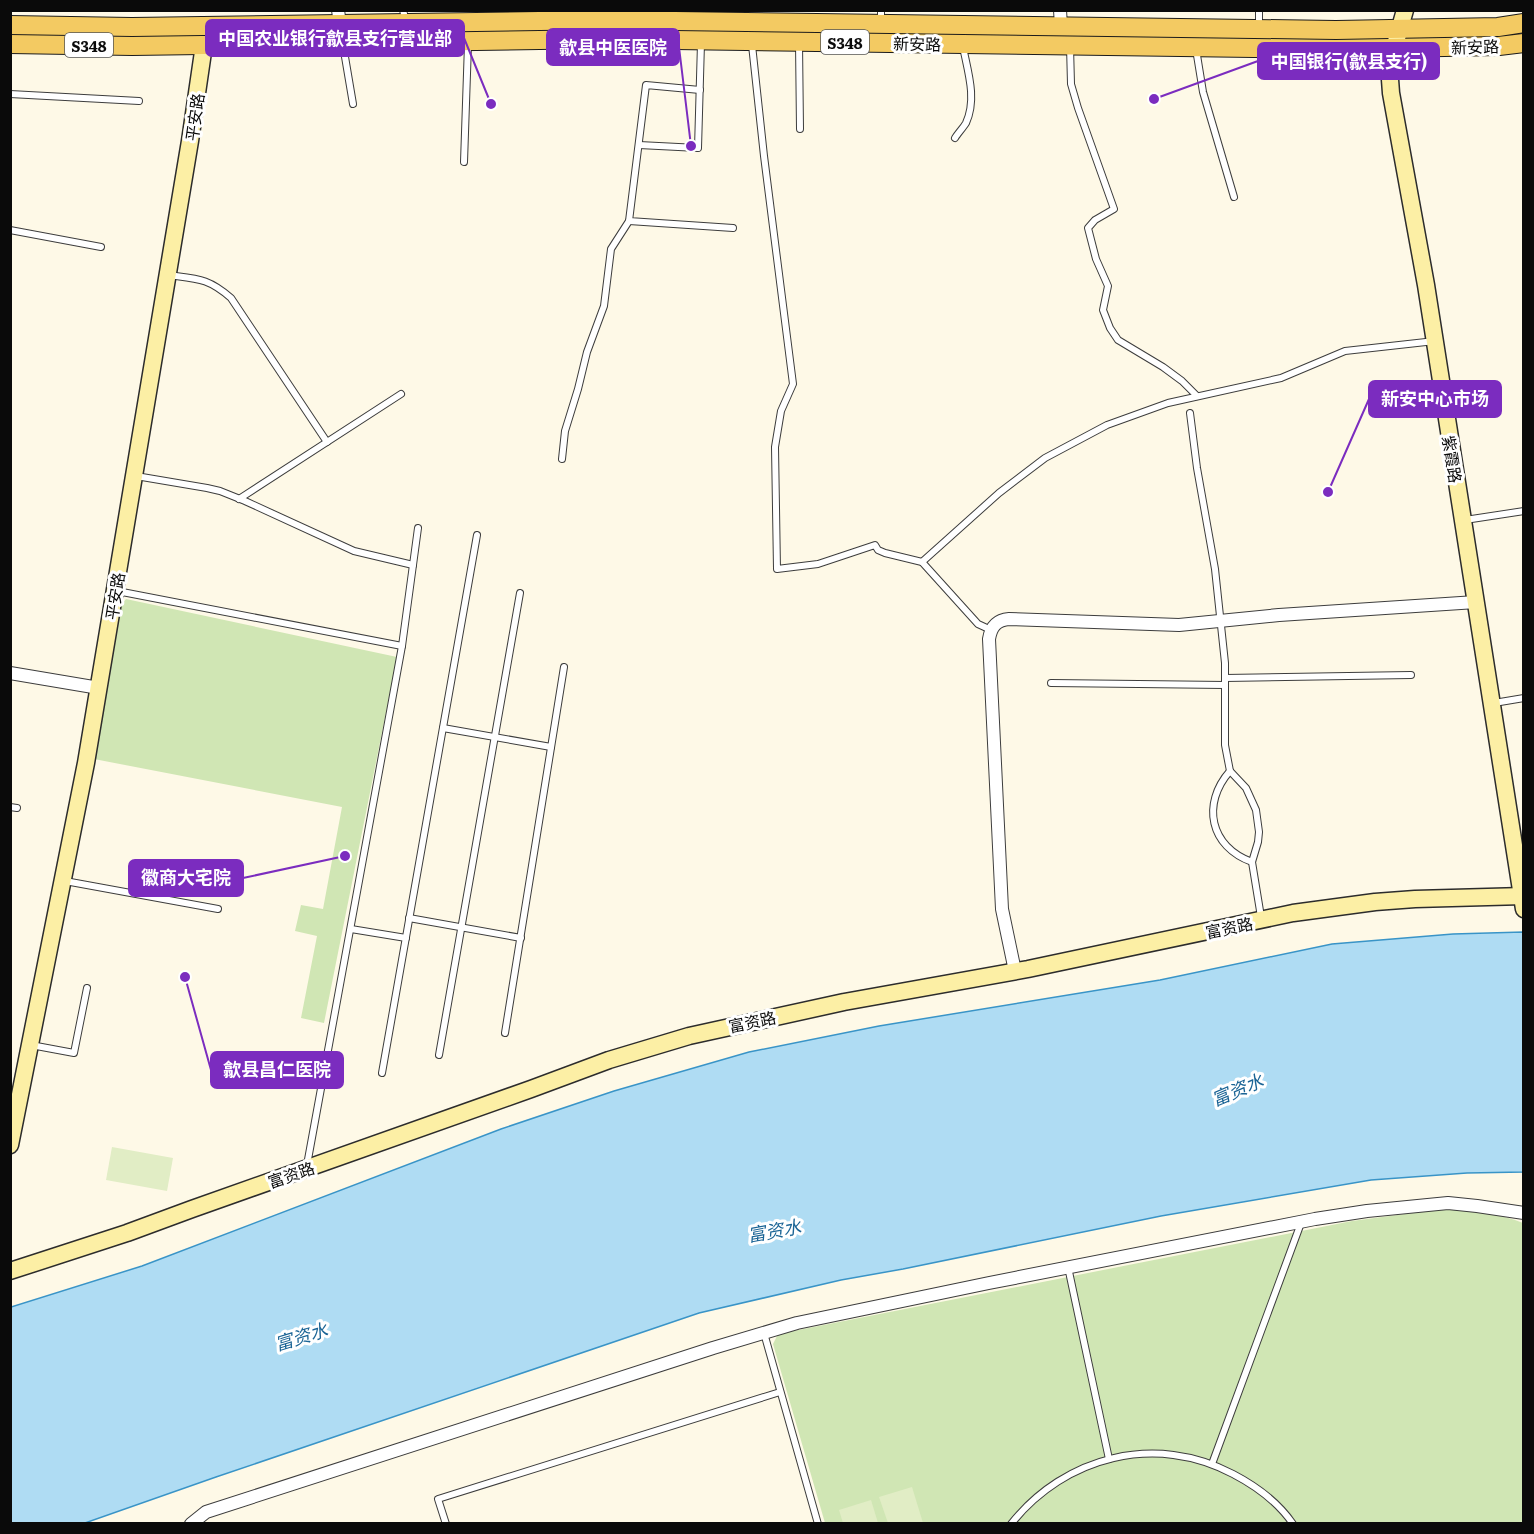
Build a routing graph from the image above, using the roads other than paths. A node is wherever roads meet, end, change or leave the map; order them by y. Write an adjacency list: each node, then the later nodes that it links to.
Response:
1 (1259, 10): 10 (lane)
2 (1405, 10): 11 (street, 紫霞路)
3 (451, 16): 5 (main road, 新安路 / S348); 6 (main road, 新安路 / S348)
4 (339, 17): 5 (main road, 新安路 / S348); 9 (main road, 新安路 / S348)
5 (404, 17)
6 (881, 17): 7 (main road, 新安路 / S348)
7 (1060, 18): 10 (main road, 新安路 / S348)
8 (1524, 23): 11 (main road, 新安路 / S348)
9 (10, 25)
10 (1259, 29): 11 (main road, 新安路 / S348)
11 (1400, 29): 23 (street, 紫霞路)
12 (701, 40): 13 (main road, 新安路 / S348); 14 (main road, 新安路 / S348); 24 (lane)
13 (468, 41): 16 (main road, 新安路 / S348); 31 (lane)
14 (752, 41): 15 (main road, 新安路 / S348); 50 (lane)
15 (799, 42): 19 (main road, 新安路 / S348); 28 (lane)
16 (343, 43): 20 (main road, 新安路 / S348); 27 (lane)
17 (1524, 43): 23 (main road, 新安路 / S348)
18 (10, 44): 20 (main road, 新安路 / S348)
19 (962, 44): 21 (main road, 新安路 / S348); 29 (lane)
20 (204, 45): 37 (street, 平安路)
21 (1070, 46): 22 (main road, 新安路 / S348); 40 (lane)
22 (1196, 47): 23 (main road, 新安路 / S348); 32 (lane)
23 (1394, 48): 38 (street, 紫霞路)
24 (700, 90): 30 (lane); 30 (lane)
25 (10, 94): 26 (lane)
26 (139, 101)
27 (353, 104)
28 (800, 129)
29 (955, 138)
30 (639, 145): 33 (lane)
31 (465, 162)
32 (1234, 196)
33 (629, 221): 34 (lane); 43 (lane)
34 (733, 228)
35 (10, 230): 36 (lane)
36 (100, 247)
37 (168, 275): 42 (lane); 44 (street, 平安路)
38 (1435, 341): 40 (lane); 47 (street, 紫霞路)
39 (401, 394): 42 (lane)
40 (1197, 396): 50 (lane)
41 (1190, 413): 55 (lane)
42 (327, 442): 45 (lane)
43 (562, 459)
44 (135, 476): 45 (lane); 52 (street, 平安路)
45 (239, 499): 51 (lane)
46 (1524, 511): 47 (lane)
47 (1463, 521): 54 (street, 紫霞路)
48 (418, 528): 51 (lane)
49 (477, 535): 66 (lane)
50 (922, 562): 56 (lane)
51 (413, 565): 57 (lane)
52 (115, 590): 57 (lane); 63 (street, 平安路)
53 (520, 593): 67 (lane)
54 (1476, 602): 55 (street); 65 (street, 紫霞路)
55 (1221, 621): 56 (street); 61 (lane)
56 (991, 630): 80 (street)
57 (402, 646): 77 (lane)
58 (564, 667): 68 (lane)
59 (10, 673): 63 (street)
60 (1411, 675): 61 (lane)
61 (1225, 682): 62 (lane); 69 (lane)
62 (1051, 683)
63 (99, 688): 71 (street, 平安路)
64 (1524, 698): 65 (lane)
65 (1492, 703): 72 (street, 紫霞路)
66 (443, 728): 67 (lane); 74 (lane)
67 (494, 737): 68 (lane); 76 (lane)
68 (551, 747): 79 (lane)
69 (1230, 771): 70 (lane); 70 (lane)
70 (1251, 862): 75 (lane)
71 (63, 881): 73 (lane); 83 (street, 平安路)
72 (1523, 901): 75 (street, 富资路)
73 (218, 909)
74 (410, 918): 76 (lane); 78 (lane)
75 (1261, 920): 80 (street, 富资路)
76 (461, 928): 79 (lane); 84 (lane)
77 (351, 929): 78 (lane); 87 (lane)
78 (406, 938): 85 (lane)
79 (521, 938): 82 (lane)
80 (1015, 971): 87 (street, 富资路)
81 (87, 988): 83 (lane)
82 (506, 1033)
83 (30, 1045): 86 (street, 平安路)
84 (439, 1055)
85 (382, 1073)
86 (10, 1145)
87 (306, 1168): 91 (street, 富资路)
88 (1524, 1213): 89 (street)
89 (1302, 1222): 90 (street); 95 (lane)
90 (1068, 1267): 92 (street); 94 (lane)
91 (10, 1271)
92 (764, 1333): 93 (lane); 96 (street)
93 (780, 1392): 97 (lane); 98 (lane)
94 (1109, 1459): 95 (lane); 99 (lane)
95 (1212, 1464): 100 (lane)
96 (191, 1524)
97 (446, 1524)
98 (818, 1524)
99 (1011, 1524)
100 (1293, 1524)

